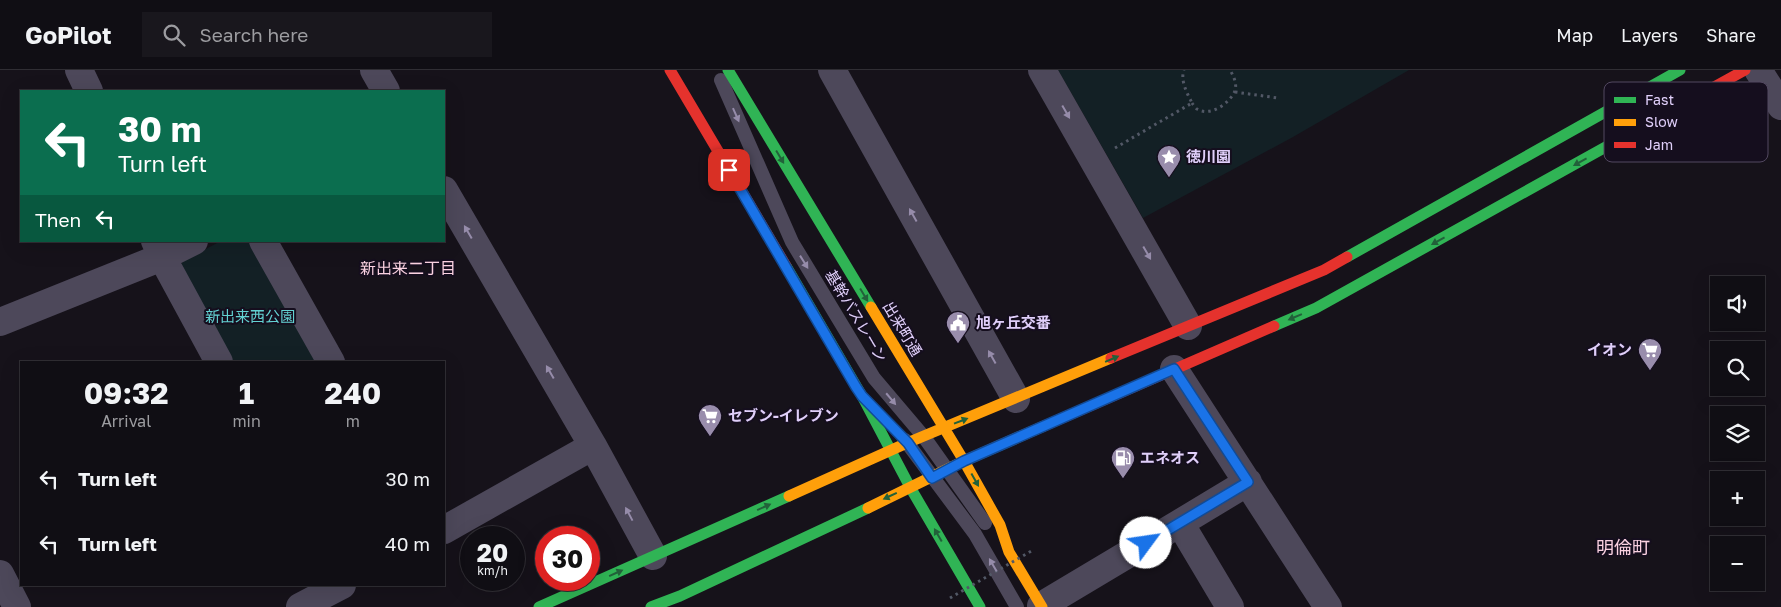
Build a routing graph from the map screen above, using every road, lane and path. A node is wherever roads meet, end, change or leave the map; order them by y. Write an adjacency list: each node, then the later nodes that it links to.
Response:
1 (79, 70): 17 (street)
2 (374, 70): 18 (street)
3 (670, 70): 35 (street)
4 (716, 70): 38 (lane, 基幹バスレーン, one-way to 38)
5 (728, 70): 37 (street, 出来町通, one-way to 37)
6 (832, 70): 36 (street, one-way to 6)
7 (1042, 70): 25 (street, one-way to 25)
8 (1184, 70): 21 (path)
9 (1230, 70): 19 (path)
10 (1680, 70): 13 (street)
11 (1745, 70): 14 (street, one-way to 14)
12 (1758, 70): 15 (street)
13 (1659, 82)
14 (1723, 82)
15 (1766, 82)
16 (1768, 86): 22 (street)
17 (89, 90)
18 (385, 90)
19 (1235, 92): 20 (path); 21 (path)
20 (1278, 98)
21 (1192, 103): 25 (path)
22 (1781, 106)
23 (1604, 113): 31 (street)
24 (1604, 148): 34 (street, one-way to 34)
25 (1091, 156): 31 (street, one-way to 31)
26 (445, 192): 40 (street, one-way to 26)
27 (190, 242): 29 (street)
28 (264, 242): 33 (street)
29 (158, 249): 30 (street); 32 (street)
30 (0, 322)
31 (1188, 326): 36 (street, one-way to 31)
32 (218, 361)
33 (330, 361)
34 (1174, 369): 42 (street); 45 (street)
35 (862, 396): 39 (lane); 41 (street)
36 (1016, 399): 37 (street, one-way to 36)
37 (944, 427): 38 (street); 42 (street, 出来町通)
38 (924, 437): 39 (street); 43 (lane, 基幹バスレーン)
39 (908, 443): 41 (street); 44 (lane)
40 (593, 446): 48 (street); 51 (street, one-way to 40)
41 (891, 450): 46 (street); 51 (street, one-way to 41)
42 (964, 461): 43 (street); 50 (street, 出来町通, one-way to 50)
43 (947, 470): 44 (street); 50 (lane, 基幹バスレーン)
44 (932, 478): 46 (street); 61 (lane, one-way to 44)
45 (1248, 482): 47 (street); 63 (street)
46 (910, 487): 55 (street, one-way to 55); 60 (street, one-way to 46)
47 (1180, 523): 61 (street); 62 (street)
48 (445, 529)
49 (1033, 550): 54 (path, bridge)
50 (1009, 552): 61 (street, 出来町通)
51 (653, 556): 58 (street, one-way to 51)
52 (0, 574): 57 (street)
53 (339, 586): 56 (street)
54 (950, 598)
55 (683, 601): 59 (street)
56 (308, 605)
57 (17, 607)
58 (539, 607)
59 (651, 607)
60 (980, 607)
61 (1034, 607)
62 (1230, 607)
63 (1328, 607)

